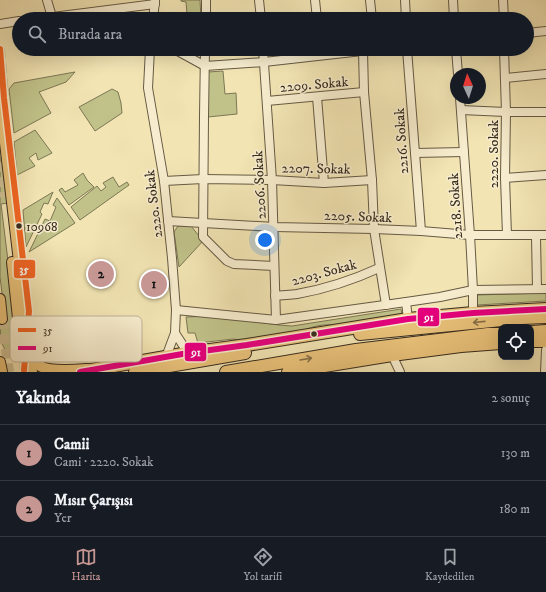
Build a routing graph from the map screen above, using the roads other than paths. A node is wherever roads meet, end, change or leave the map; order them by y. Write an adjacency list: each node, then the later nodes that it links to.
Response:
1 (47, 0): 10 (street)
2 (206, 0): 13 (street)
3 (259, 0): 14 (street)
4 (315, 0): 15 (street)
5 (370, 0): 16 (street)
6 (405, 0): 17 (street)
7 (453, 0): 18 (street)
8 (503, 0): 19 (street)
9 (155, 2): 11 (street); 12 (street)
10 (51, 12)
11 (86, 12)
12 (154, 12)
13 (206, 12)
14 (260, 12)
15 (316, 12)
16 (371, 12)
17 (406, 12)
18 (454, 12)
19 (504, 12)
20 (12, 23): 21 (street)
21 (0, 24)
22 (546, 31): 23 (street)
23 (534, 32)
24 (150, 56): 53 (street, 2220. Sokak)
25 (187, 56): 34 (street)
26 (205, 56): 34 (street)
27 (264, 56): 33 (street, 2206. Sokak)
28 (298, 56): 33 (street)
29 (363, 56): 39 (street)
30 (408, 56): 46 (street, 2216. Sokak)
31 (457, 56): 35 (street)
32 (504, 56): 37 (street, 2220. Sokak)
33 (264, 62): 34 (street); 41 (street, 2206. Sokak)
34 (205, 66): 50 (street)
35 (458, 68)
36 (546, 74): 37 (street)
37 (505, 78): 44 (street, 2220. Sokak)
38 (0, 86): 78 (main road)
39 (364, 92): 40 (street, 2209. Sokak); 52 (street)
40 (317, 97): 41 (street, 2209. Sokak); 54 (street)
41 (267, 101): 51 (street, 2206. Sokak)
42 (460, 104): 43 (street, 2218. Sokak)
43 (461, 110): 44 (street); 47 (street, 2218. Sokak)
44 (506, 112): 45 (street); 49 (street, 2220. Sokak)
45 (546, 112)
46 (415, 152): 47 (street); 60 (street, 2216. Sokak)
47 (464, 152): 61 (street, 2218. Sokak)
48 (546, 175): 49 (street)
49 (505, 178): 62 (street, 2220. Sokak)
50 (203, 179): 51 (street, 2207. Sokak); 53 (street, 2207. Sokak); 57 (street)
51 (272, 180): 54 (street, 2207. Sokak); 58 (street, 2206. Sokak)
52 (372, 180): 54 (street, 2207. Sokak); 59 (street)
53 (164, 181): 56 (street, 2220. Sokak)
54 (324, 183)
55 (5, 197): 77 (main road)
56 (168, 222): 57 (street, 2205. Sokak); 75 (street, 2220. Sokak)
57 (203, 223): 58 (street, 2205. Sokak); 65 (street)
58 (274, 227): 59 (street, 2205. Sokak); 65 (street, 2206. Sokak)
59 (374, 229): 60 (street, 2205. Sokak); 66 (street)
60 (421, 231): 61 (street, 2205. Sokak)
61 (470, 235): 62 (street, 2205. Sokak); 69 (street, 2218. Sokak)
62 (507, 235): 63 (street, 2205. Sokak)
63 (536, 236): 64 (street, 2205. Sokak); 67 (street)
64 (546, 236)
65 (274, 266): 70 (street, 2206. Sokak)
66 (379, 268): 70 (street, 2203. Sokak); 73 (street)
67 (537, 289): 68 (street); 69 (street)
68 (546, 289)
69 (473, 290): 72 (street); 76 (street, 2218. Sokak)
70 (275, 296): 82 (street, 2206. Sokak)
71 (0, 299): 80 (main road)
72 (406, 302): 73 (street); 81 (street)
73 (386, 305): 82 (street)
74 (546, 309): 76 (highway)
75 (176, 310): 82 (street); 85 (street, 2220. Sokak)
76 (473, 312): 81 (highway)
77 (18, 316)
78 (26, 316)
79 (546, 317): 89 (highway, one-way to 89)
80 (2, 319)
81 (408, 319): 83 (highway)
82 (276, 320)
83 (350, 328): 88 (highway); 89 (highway)
84 (546, 331): 86 (highway)
85 (175, 332): 95 (street); 97 (street, 2220. Sokak)
86 (534, 332)
87 (498, 334): 93 (highway)
88 (297, 337): 89 (highway); 95 (highway)
89 (324, 340): 108 (highway)
90 (534, 341): 91 (highway)
91 (546, 341)
92 (498, 343): 96 (highway)
93 (356, 350): 96 (highway); 104 (highway); 109 (highway, one-way to 93)
94 (546, 350): 112 (street)
95 (188, 353): 97 (highway)
96 (392, 355): 104 (highway); 111 (street)
97 (166, 357): 98 (highway)
98 (142, 361)
99 (0, 362): 105 (main road)
100 (31, 362): 106 (main road)
101 (37, 362): 103 (main road)
102 (136, 362): 103 (highway)
103 (99, 368): 107 (highway)
104 (325, 369): 110 (highway)
105 (2, 372)
106 (32, 372)
107 (80, 372)
108 (135, 372)
109 (226, 372)
110 (288, 372)
111 (400, 372)
112 (545, 372)

